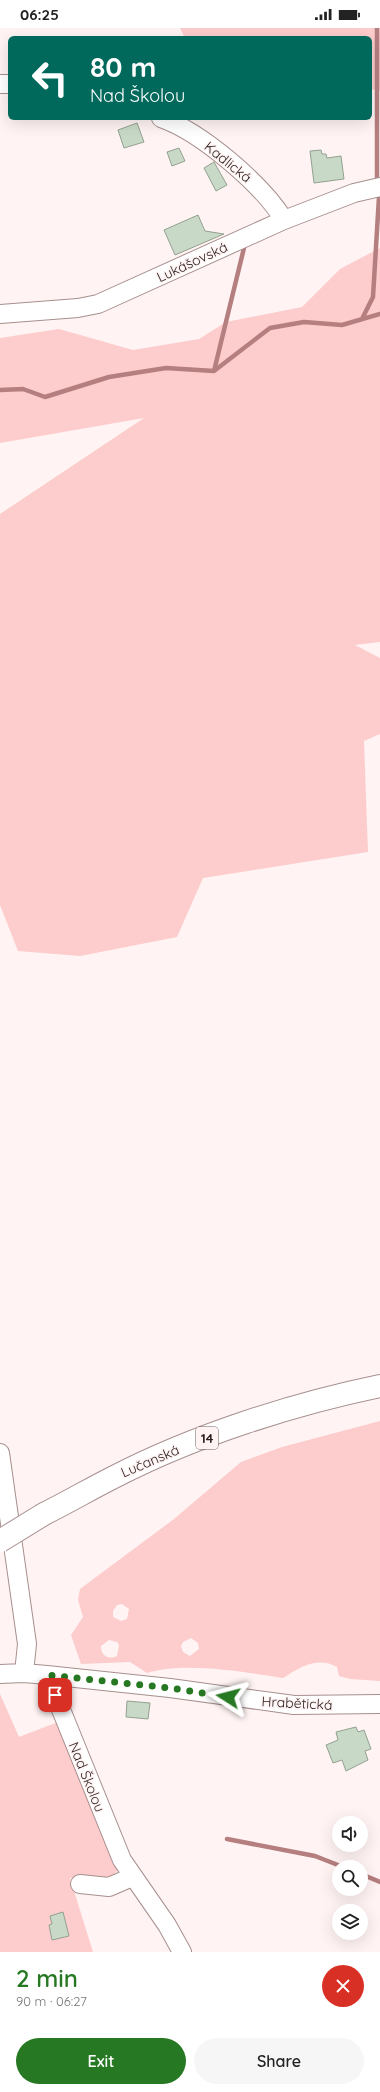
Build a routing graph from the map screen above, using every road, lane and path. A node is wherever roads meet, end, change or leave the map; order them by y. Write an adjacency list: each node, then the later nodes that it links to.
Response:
1 (165, 120): 3 (street, Kadlická)
2 (380, 187): 3 (street, Lukášovská)
3 (284, 220): 4 (street, Lukášovská)
4 (0, 314)
5 (380, 1386): 8 (main road, Lučanská / 14, bridge)
6 (0, 1453): 7 (street)
7 (1, 1475): 9 (street)
8 (0, 1541)
9 (24, 1673): 10 (street, Hrabětická); 11 (street, Hrabětická)
10 (0, 1674)
11 (48, 1675): 12 (street, Hrabětická); 13 (street, Nad Školou)
12 (380, 1704)
13 (132, 1877): 14 (street); 15 (street, Nad Školou)
14 (80, 1884)
15 (182, 1952)

